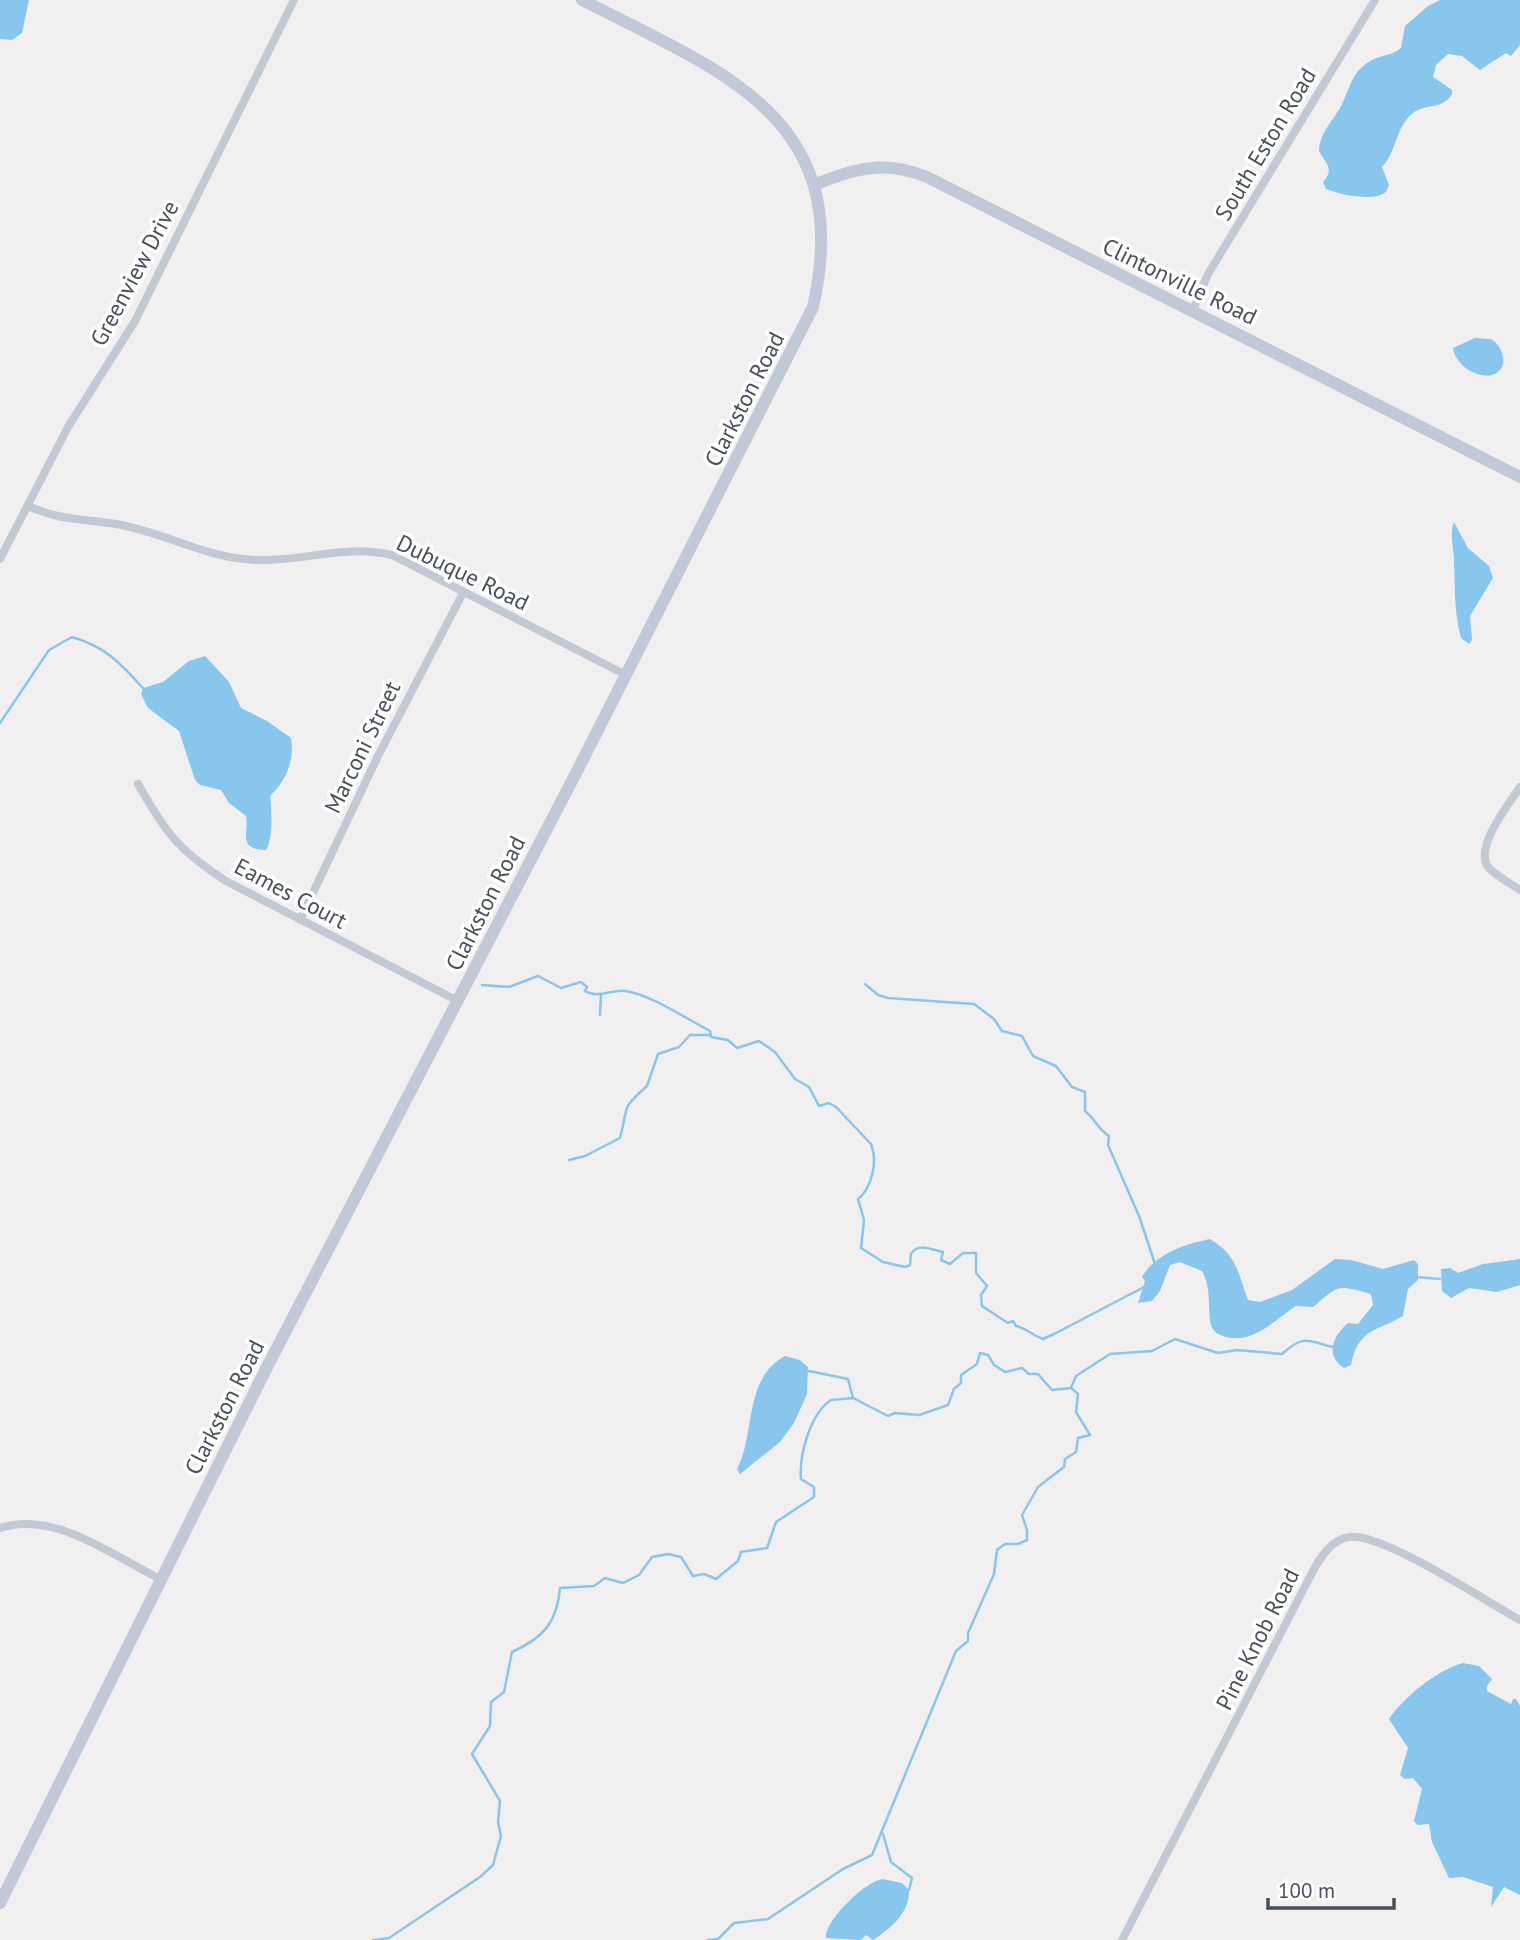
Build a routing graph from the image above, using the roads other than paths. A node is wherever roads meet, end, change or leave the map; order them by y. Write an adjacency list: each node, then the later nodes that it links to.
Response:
1 (294, 0): 7 (street, Greenview Drive)
2 (582, 0): 4 (main road, Clarkston Road)
3 (1375, 0): 5 (street, South Eston Road)
4 (814, 184): 5 (main road, Clintonville Road); 10 (main road, Clarkston Road)
5 (1193, 310): 6 (main road, Clintonville Road)
6 (1520, 477)
7 (28, 506): 8 (street, Greenview Drive); 9 (street, Dubuque Road)
8 (0, 559)
9 (463, 593): 10 (street, Dubuque Road); 14 (street, Marconi Street)
10 (626, 675): 15 (main road, Clarkston Road)
11 (138, 784): 14 (street, Eames Court)
12 (1520, 787): 13 (street)
13 (1520, 890)
14 (300, 919): 15 (street, Eames Court)
15 (458, 1001): 17 (main road, Clarkston Road)
16 (0, 1528): 17 (street)
17 (160, 1579): 19 (main road, Clarkston Road)
18 (1520, 1620): 20 (street, Pine Knob Road)
19 (0, 1903)
20 (1122, 1940)

